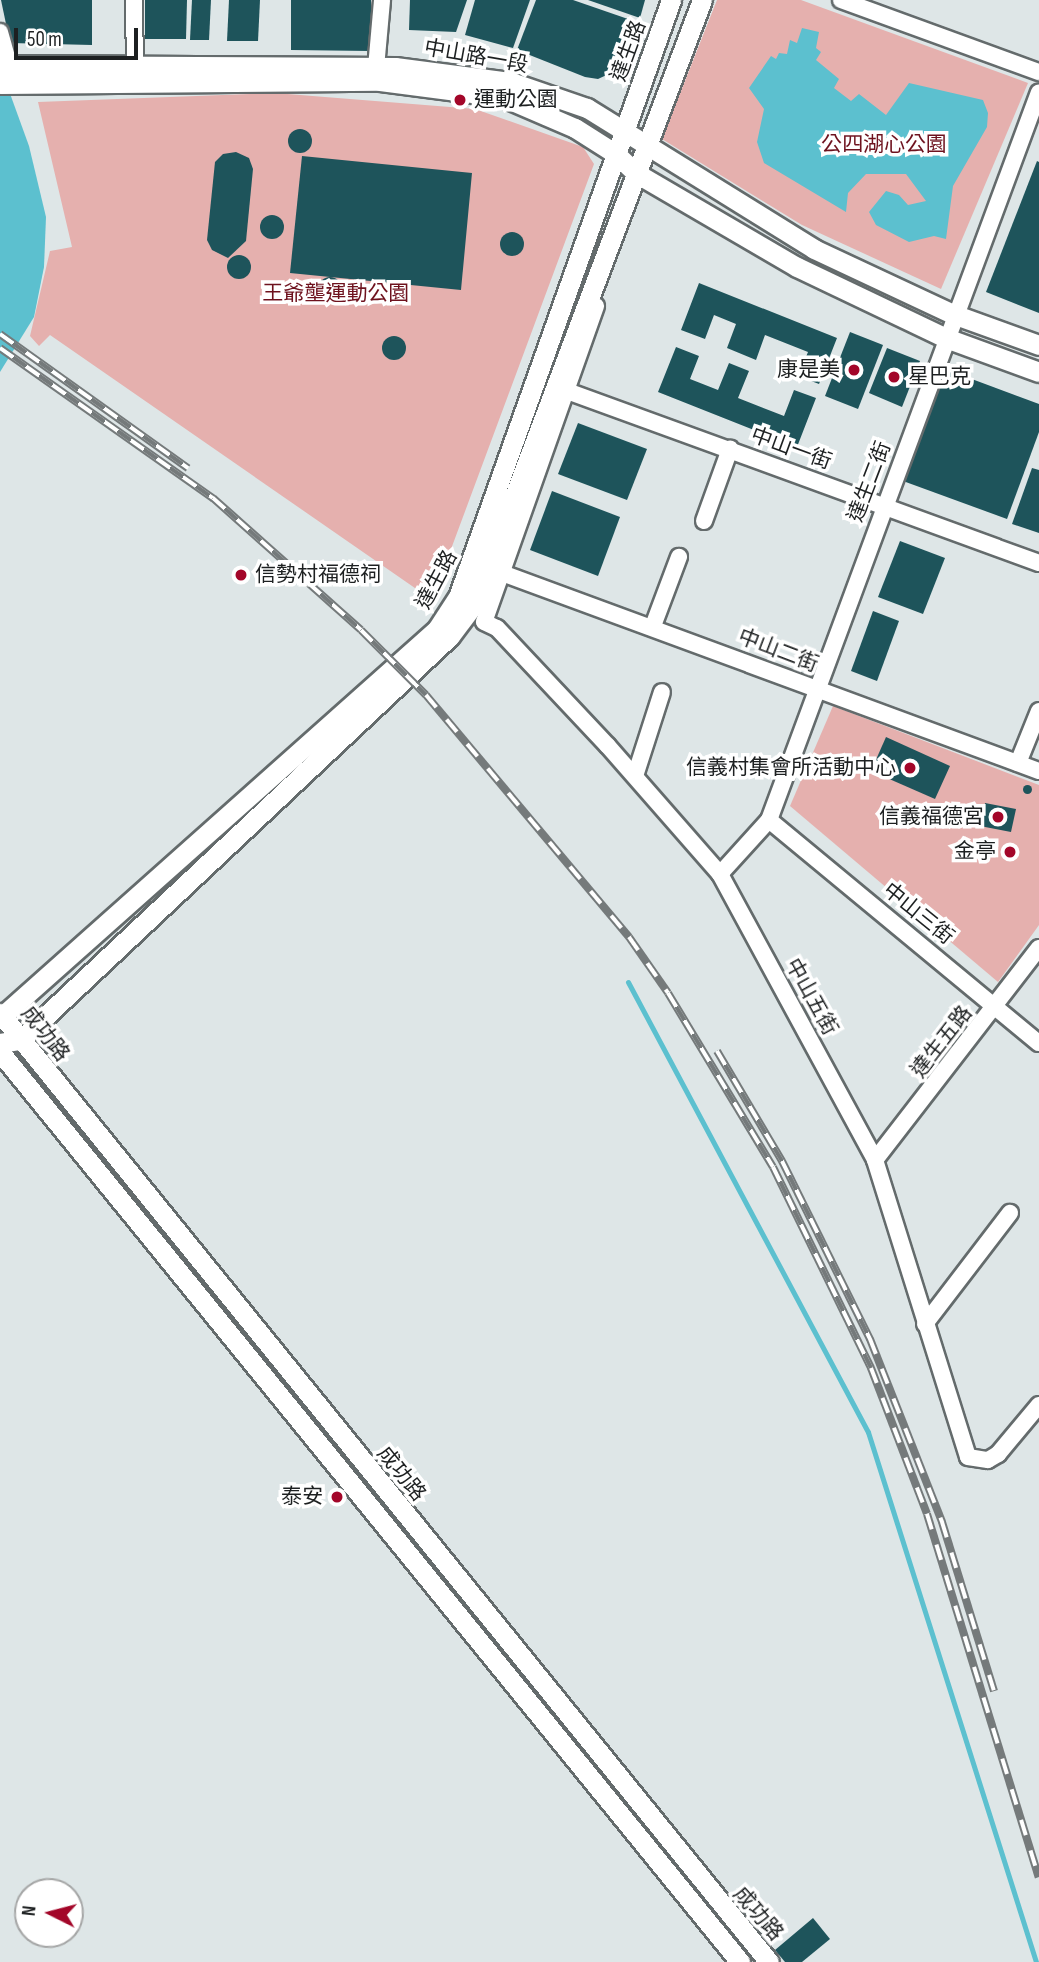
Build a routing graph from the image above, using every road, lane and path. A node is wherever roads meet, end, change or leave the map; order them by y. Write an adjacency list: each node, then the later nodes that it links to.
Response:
1 (134, 0): 10 (street)
2 (382, 0): 11 (street)
3 (671, 0): 13 (street, 達生路)
4 (702, 0): 14 (street, 達生路)
5 (841, 0): 6 (street)
6 (893, 8): 8 (street)
7 (0, 33): 9 (street)
8 (1039, 72)
9 (6, 75): 10 (street, 中山路一段)
10 (135, 75): 11 (street, 中山路一段)
11 (375, 75): 13 (street, 中山路一段); 15 (street, 中山路一段)
12 (1039, 92): 18 (street, 達生二街)
13 (624, 133): 14 (street, 中山路一段); 15 (street, 達生路)
14 (644, 147): 16 (street, 達生路); 18 (street, 中山路一段)
15 (616, 154): 16 (street, 中山路一段); 41 (street, 達生路)
16 (636, 173): 17 (street, 達生路); 19 (street, 中山路一段)
17 (592, 287): 22 (street, 達生路); 42 (street, 達生路)
18 (953, 314): 19 (street, 達生二街); 20 (street, 中山路一段)
19 (946, 338): 21 (street, 中山路一段); 24 (street, 達生二街)
20 (1039, 345)
21 (1039, 372)
22 (567, 391): 23 (street, 中山一街); 28 (street, 達生路)
23 (730, 449): 24 (street, 中山一街); 25 (street)
24 (884, 504): 27 (street, 中山一街); 31 (street, 達生二街)
25 (704, 521)
26 (679, 557): 30 (street)
27 (1039, 563)
28 (502, 573): 29 (street, 達生路); 30 (street, 中山二街)
29 (484, 622): 36 (street, 中山五街)
30 (653, 626): 31 (street, 中山二街)
31 (815, 687): 34 (street, 中山二街); 37 (street, 達生二街)
32 (663, 692): 36 (street)
33 (1039, 711): 34 (street)
34 (1018, 763): 35 (street, 中山二街)
35 (1039, 771)
36 (635, 776): 38 (street, 中山五街)
37 (768, 820): 38 (street, 達生二街); 40 (street, 中山三街)
38 (720, 874): 46 (street, 中山五街)
39 (1039, 947): 40 (street, 達生五路)
40 (998, 1006): 44 (street, 中山三街); 46 (street, 達生五路)
41 (0, 1015): 42 (street, 成功路)
42 (20, 1040): 43 (street); 48 (street, 成功路)
43 (0, 1043)
44 (1039, 1043)
45 (0, 1052): 49 (street, 成功路)
46 (875, 1160): 50 (street, 中山五街)
47 (1010, 1213): 50 (street)
48 (199, 1264): 49 (street); 53 (street, 成功路)
49 (184, 1276): 52 (street, 成功路)
50 (925, 1324): 51 (street, 中山五街)
51 (1039, 1405)
52 (740, 1962)
53 (769, 1962)

